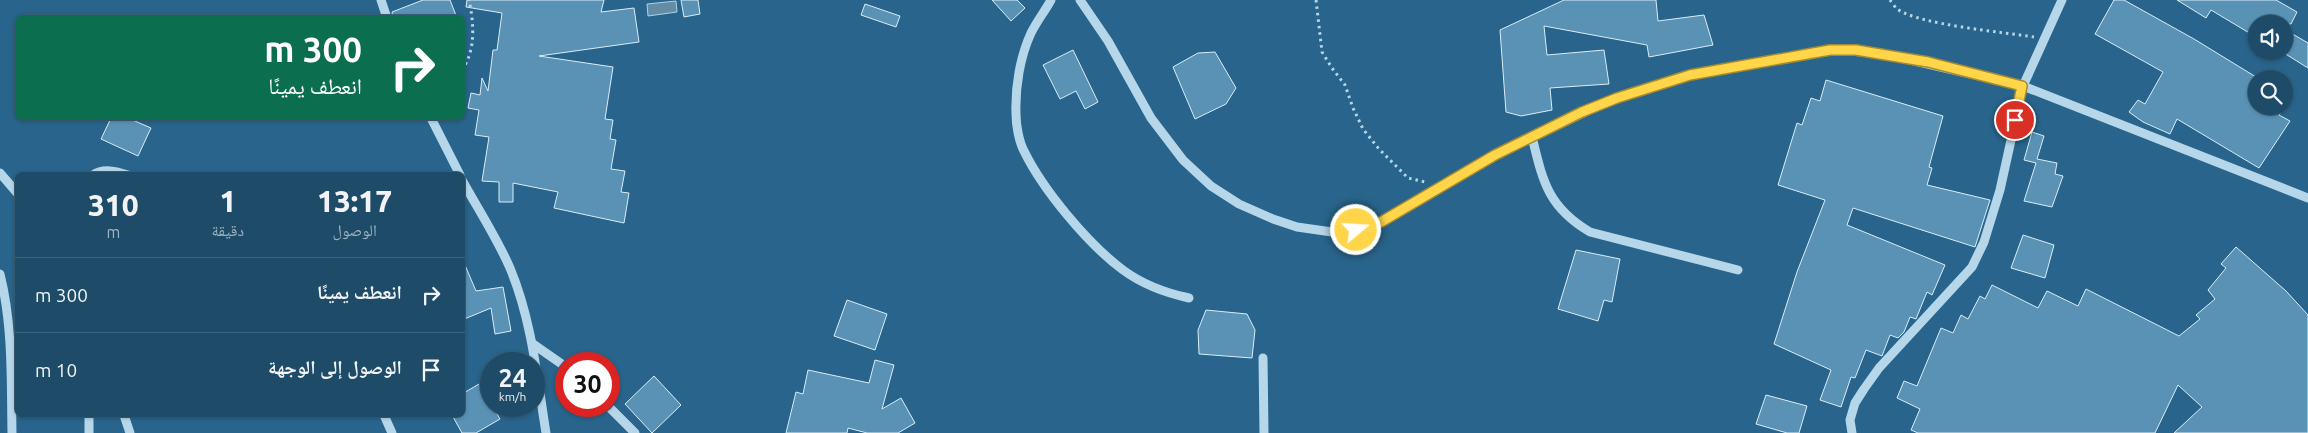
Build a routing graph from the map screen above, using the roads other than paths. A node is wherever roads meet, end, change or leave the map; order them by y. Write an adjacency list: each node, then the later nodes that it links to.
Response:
1 (381, 0): 5 (street)
2 (1051, 0): 18 (street)
3 (1080, 0): 8 (street)
4 (2062, 0): 6 (street)
5 (386, 15)
6 (2022, 86): 8 (street); 15 (street); 33 (street)
7 (432, 120): 11 (street)
8 (1532, 136): 16 (street)
9 (97, 172): 10 (street)
10 (113, 172)
11 (458, 172)
12 (0, 173): 14 (street)
13 (465, 186): 19 (street)
14 (15, 190)
15 (2308, 198)
16 (1738, 270)
17 (0, 274): 26 (street)
18 (1189, 298)
19 (533, 344): 21 (street); 30 (street)
20 (1263, 358): 32 (street)
21 (555, 359)
22 (90, 417): 27 (street)
23 (125, 417): 28 (street)
24 (385, 417): 29 (street)
25 (619, 417): 31 (street)
26 (12, 433)
27 (89, 433)
28 (130, 433)
29 (392, 433)
30 (546, 433)
31 (635, 433)
32 (1264, 433)
33 (1852, 433)

